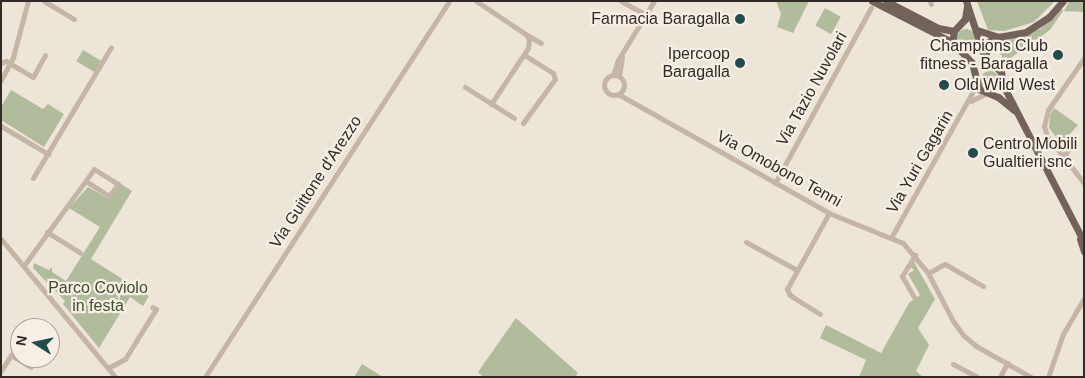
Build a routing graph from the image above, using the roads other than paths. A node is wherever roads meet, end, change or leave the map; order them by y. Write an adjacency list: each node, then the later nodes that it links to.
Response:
1 (28, 1): 25 (street)
2 (44, 1): 12 (street)
3 (449, 1): 72 (street, Via Guittone d'Arezzo)
4 (476, 1): 15 (street)
5 (621, 1): 11 (street)
6 (654, 1): 11 (street, Via Omobono Tenni)
7 (886, 1): 13 (main road)
8 (1063, 1): 16 (main road)
9 (967, 2): 13 (main road); 14 (main road)
10 (871, 5): 18 (main road); 46 (street, Via Tazio Nuvolari)
11 (646, 15): 26 (street, Via Omobono Tenni)
12 (74, 19)
13 (957, 29): 14 (main road); 18 (main road)
14 (975, 29): 16 (main road); 22 (main road)
15 (527, 35): 17 (street); 21 (street)
16 (998, 37): 22 (main road)
17 (541, 42)
18 (952, 42): 28 (main road)
19 (111, 47): 42 (street)
20 (45, 55): 25 (street)
21 (524, 55): 36 (street); 39 (street)
22 (984, 56): 29 (main road)
23 (1084, 58): 43 (street)
24 (1, 63): 25 (street)
25 (10, 63): 27 (street)
26 (616, 76): 31 (street, Via Omobono Tenni); 32 (street, Via Omobono Tenni)
27 (2, 78)
28 (977, 84): 33 (main road); 35 (street, Via Yuri Gagarin)
29 (1004, 84): 33 (main road); 37 (main road)
30 (465, 87): 36 (street)
31 (624, 88): 32 (street); 34 (street, Via Omobono Tenni)
32 (618, 94): 34 (street, Via Omobono Tenni)
33 (988, 94): 35 (street, Via Yuri Gagarin); 37 (main road)
34 (632, 101): 46 (street, Via Omobono Tenni)
35 (970, 101): 51 (street, Via Yuri Gagarin)
36 (491, 104): 38 (street)
37 (1016, 112): 50 (main road)
38 (514, 118)
39 (522, 123)
40 (1, 126): 42 (street)
41 (1074, 142): 43 (street)
42 (48, 154): 44 (street)
43 (1063, 157): 47 (street)
44 (33, 178)
45 (86, 181): 45 (street); 49 (street)
46 (775, 183): 48 (street, Via Omobono Tenni)
47 (1084, 183)
48 (829, 213): 51 (street, Via Omobono Tenni); 59 (street)
49 (47, 232): 56 (street); 58 (street)
50 (1077, 232): 54 (main road); 55 (main road)
51 (892, 236): 57 (street, Via Omobono Tenni)
52 (1, 239): 58 (street)
53 (746, 242): 59 (street)
54 (1084, 242)
55 (1084, 251)
56 (80, 253)
57 (915, 255): 60 (street, Via Omobono Tenni); 62 (street)
58 (25, 264): 69 (street)
59 (797, 270): 65 (street)
60 (928, 273): 61 (street); 67 (street, Via Omobono Tenni)
61 (983, 286)
62 (914, 297)
63 (1084, 298): 76 (street)
64 (152, 307): 69 (street)
65 (820, 314)
66 (10, 357): 70 (street)
67 (1007, 363): 74 (street); 75 (street, Via Omobono Tenni)
68 (953, 364): 73 (street)
69 (108, 368): 71 (street)
70 (1, 371)
71 (115, 377)
72 (205, 377)
73 (977, 377)
74 (1000, 377)
75 (1031, 377)
76 (1048, 377)

